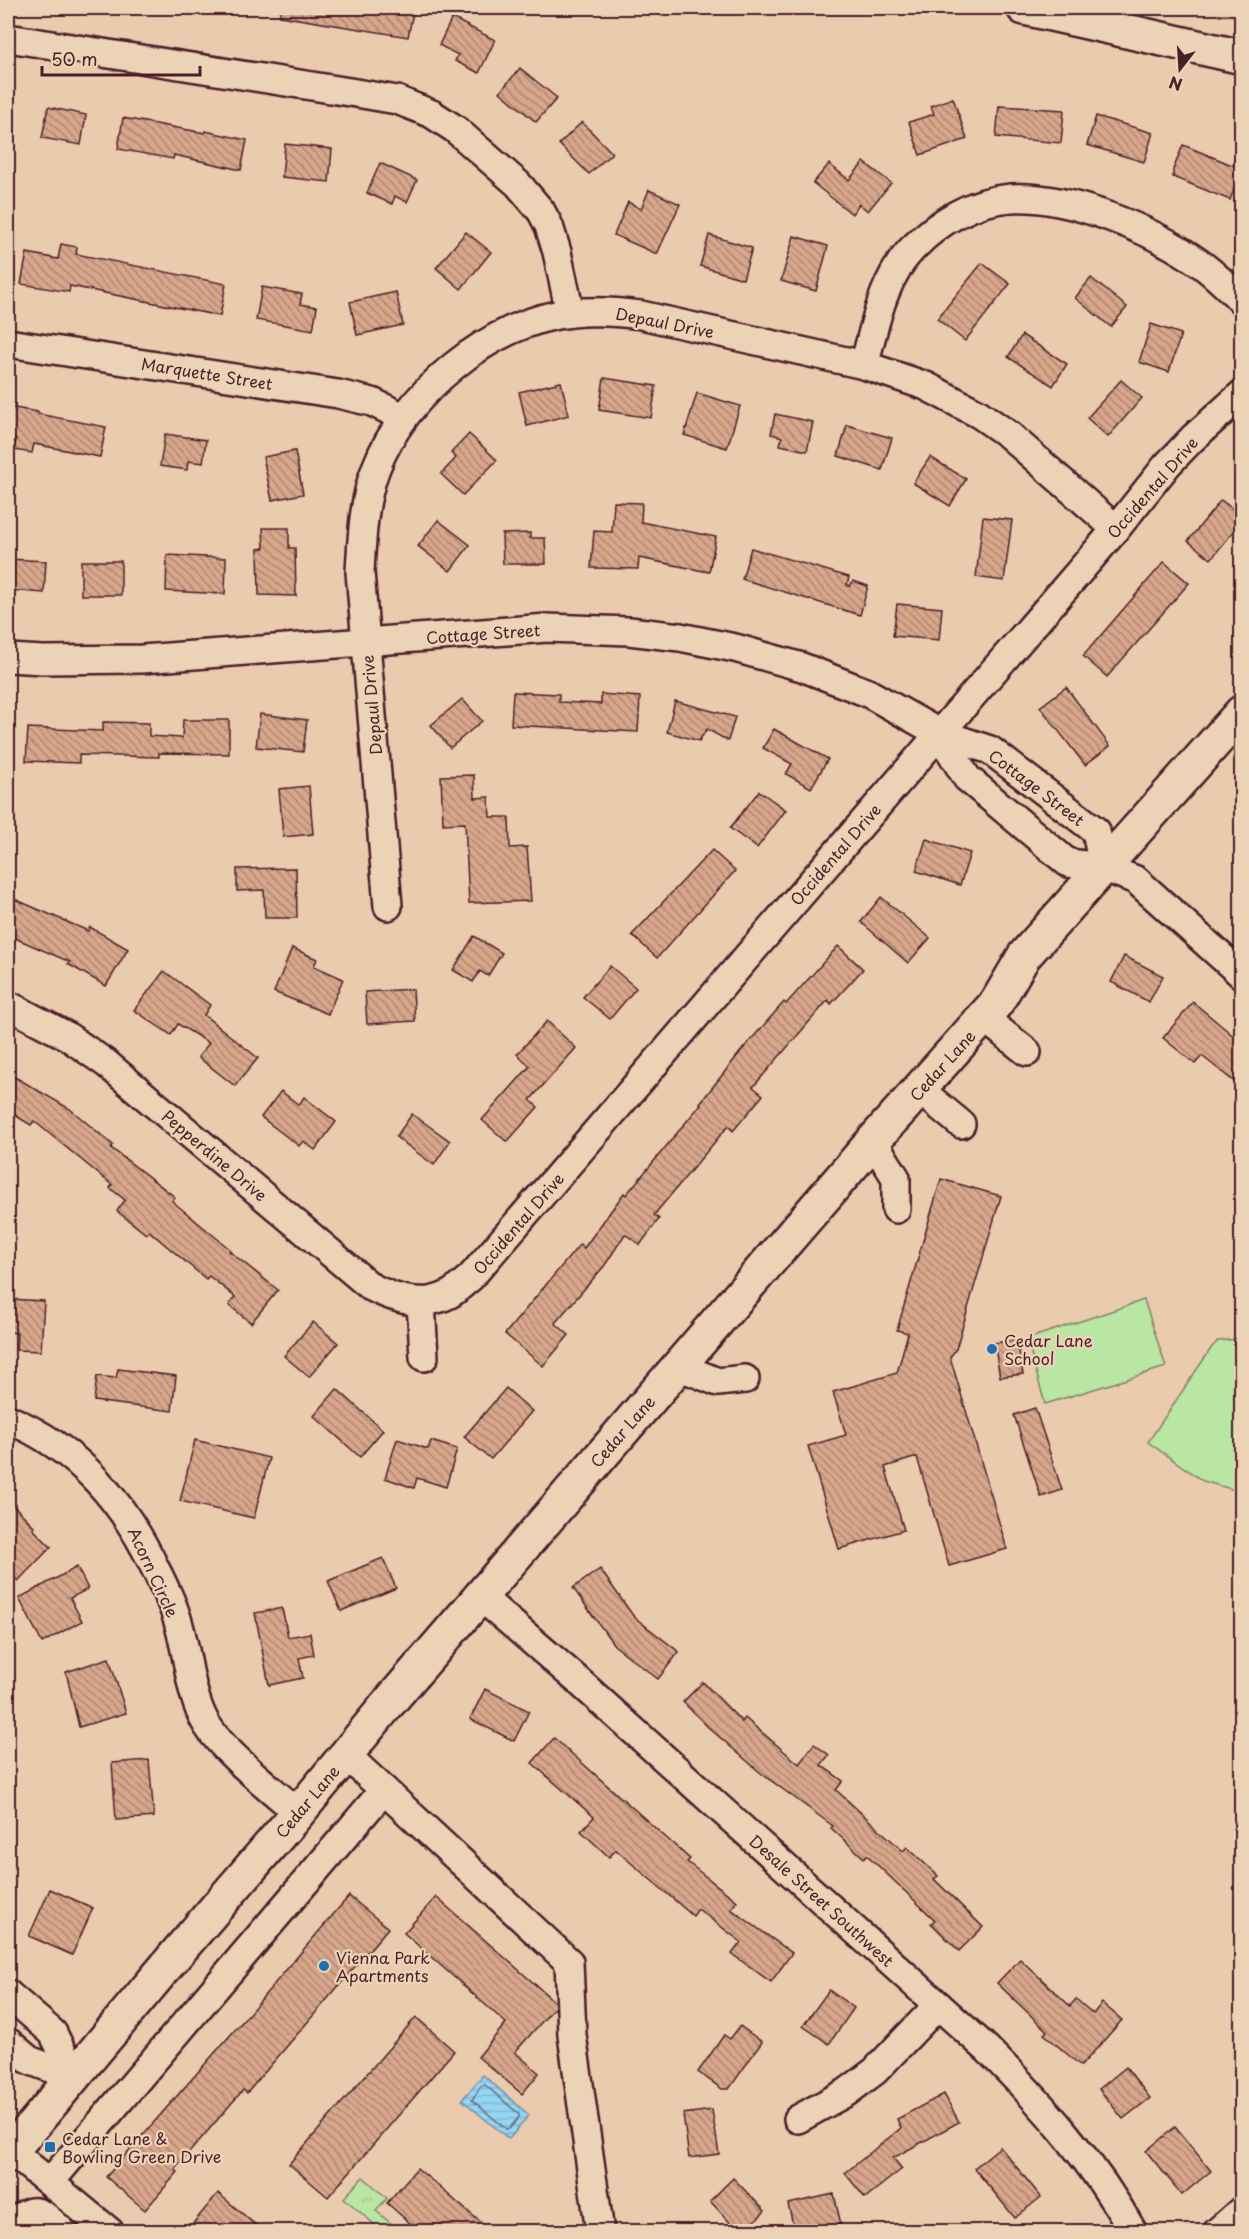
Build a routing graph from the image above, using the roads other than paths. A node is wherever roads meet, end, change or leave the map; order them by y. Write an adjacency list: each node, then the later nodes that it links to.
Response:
1 (1024, 8): 3 (main road)
2 (8, 38): 5 (street)
3 (1242, 57)
4 (1242, 302): 7 (street)
5 (570, 313): 7 (street, Depaul Drive); 9 (street, Depaul Drive)
6 (8, 343): 9 (street, Marquette Street)
7 (864, 366): 10 (street, Depaul Drive)
8 (1242, 394): 10 (street, Occidental Drive)
9 (403, 417): 11 (street, Depaul Drive)
10 (1116, 528): 14 (street, Occidental Drive)
11 (365, 642): 12 (street, Cottage Street); 14 (street, Cottage Street); 16 (street, Depaul Drive)
12 (8, 658)
13 (1242, 712): 15 (main road, Cedar Lane)
14 (939, 733): 15 (street, Cottage Street); 15 (street, Cottage Street); 25 (street, Occidental Drive)
15 (1103, 867): 17 (street); 19 (main road, Cedar Lane)
16 (388, 906)
17 (1242, 975)
18 (8, 1005): 25 (street, Pepperdine Drive)
19 (984, 1018): 20 (street); 21 (main road, Cedar Lane)
20 (1027, 1052)
21 (920, 1090): 22 (street); 23 (main road, Cedar Lane)
22 (961, 1124)
23 (873, 1141): 24 (street); 27 (main road, Cedar Lane)
24 (896, 1209)
25 (421, 1302): 26 (street)
26 (424, 1357)
27 (678, 1366): 28 (street); 30 (main road, Cedar Lane)
28 (745, 1379)
29 (8, 1419): 33 (street, Acorn Circle)
30 (481, 1597): 31 (main road, Cedar Lane); 35 (street, Desale Street Southwest)
31 (346, 1755): 32 (street); 33 (main road, Cedar Lane)
32 (384, 1790): 40 (street); 45 (street)
33 (298, 1813): 37 (main road, Cedar Lane)
34 (8, 1994): 37 (street)
35 (938, 2005): 38 (street); 46 (street, Desale Street Southwest)
36 (8, 2042): 37 (street)
37 (74, 2077): 39 (main road, Cedar Lane)
38 (798, 2119)
39 (9, 2153): 40 (street)
40 (50, 2182): 44 (street)
41 (1242, 2210): 47 (street)
42 (8, 2228): 43 (street)
43 (63, 2232)
44 (110, 2232)
45 (600, 2232)
46 (1133, 2232)
47 (1217, 2232)

